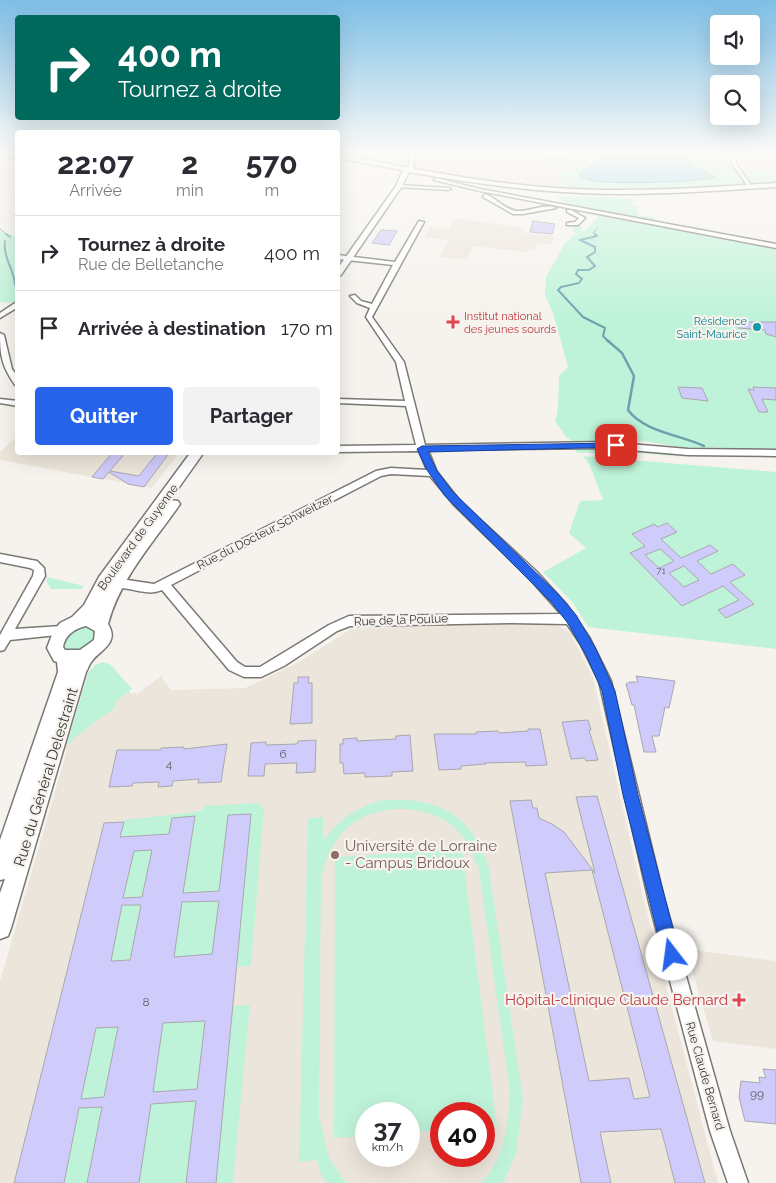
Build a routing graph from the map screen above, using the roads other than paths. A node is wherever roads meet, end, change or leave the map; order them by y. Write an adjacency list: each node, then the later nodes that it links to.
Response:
1 (383, 208): 12 (main road)
2 (507, 208): 3 (street)
3 (547, 208)
4 (550, 208): 9 (street)
5 (575, 208): 7 (street)
6 (578, 208): 7 (street)
7 (590, 211): 10 (street)
8 (421, 222): 13 (street)
9 (570, 224)
10 (776, 246)
11 (340, 258): 12 (street)
12 (348, 258): 13 (street); 14 (main road)
13 (397, 264): 19 (street)
14 (340, 270)
15 (353, 296): 19 (street)
16 (0, 304): 17 (street)
17 (15, 304)
18 (15, 305): 20 (street)
19 (373, 307): 28 (street, Rue Claude Bernard)
20 (1, 315): 21 (street)
21 (15, 315): 22 (street)
22 (1, 324)
23 (0, 335): 24 (street)
24 (15, 378)
25 (0, 401): 27 (street)
26 (340, 401): 28 (street)
27 (15, 404)
28 (410, 404): 30 (street, Rue Claude Bernard)
29 (340, 449): 30 (street)
30 (422, 449): 31 (street); 34 (street, Rue Claude Bernard)
31 (776, 453)
32 (196, 455): 35 (main road, Boulevard de Guyenne)
33 (208, 455): 35 (main road, Boulevard de Guyenne)
34 (433, 473): 38 (street, Rue du Docteur Schweitzer); 40 (street, Rue Claude Bernard)
35 (155, 520): 37 (main road, Boulevard de Guyenne); 39 (main road, Boulevard de Guyenne)
36 (0, 558): 44 (street)
37 (117, 583): 38 (street, Rue du Docteur Schweitzer); 39 (street); 42 (main road, Boulevard de Guyenne)
38 (164, 584): 40 (street, Rue de la Poulue)
39 (99, 590): 41 (main road, Boulevard de Guyenne)
40 (571, 619): 51 (street, Rue Claude Bernard)
41 (78, 621): 42 (main road); 43 (main road)
42 (100, 623): 48 (main road)
43 (62, 631): 45 (street); 47 (main road)
44 (6, 635): 45 (street); 46 (street)
45 (30, 635): 47 (street)
46 (0, 646)
47 (60, 653): 48 (main road); 49 (main road, Rue du Général Delestraint)
48 (86, 656): 50 (main road, Rue du Général Delestraint)
49 (0, 870)
50 (0, 928)
51 (738, 1183)

